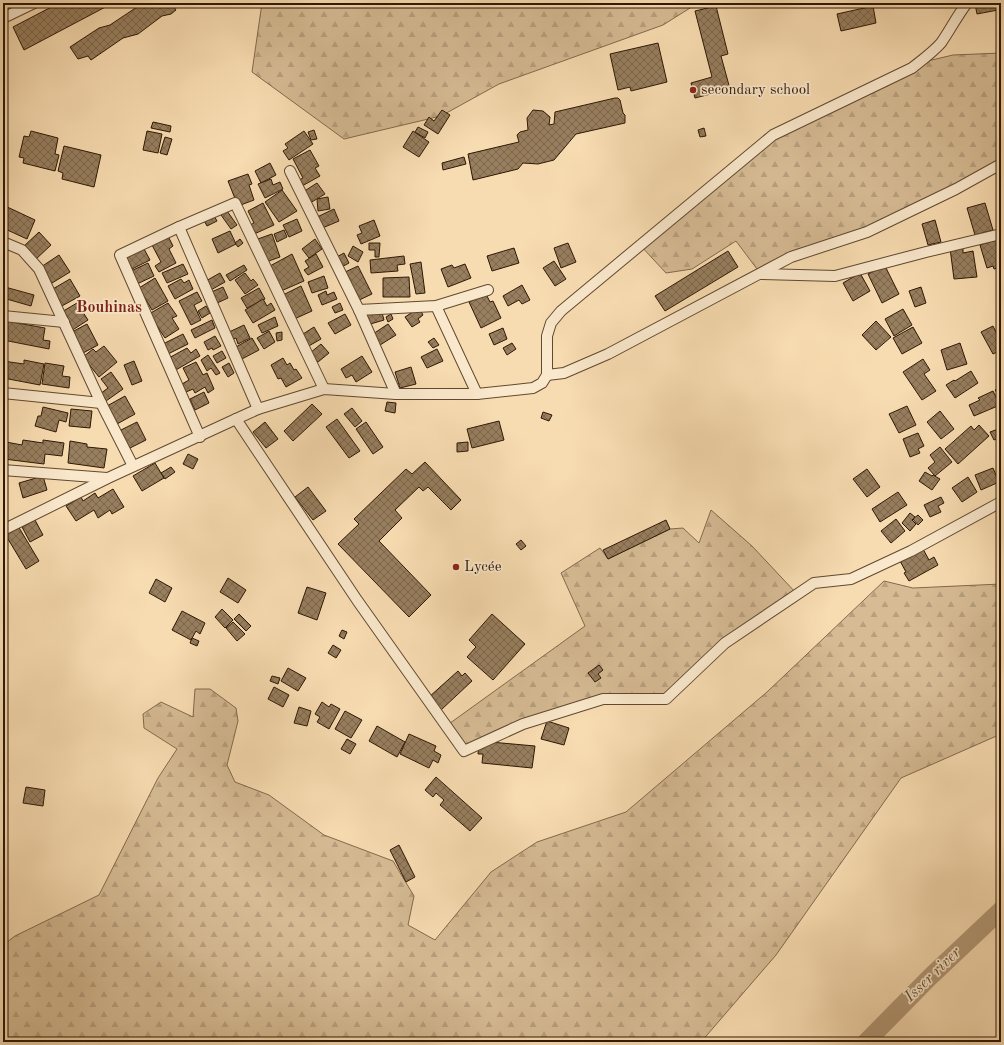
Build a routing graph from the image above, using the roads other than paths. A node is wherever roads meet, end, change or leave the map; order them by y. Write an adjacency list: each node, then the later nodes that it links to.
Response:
1 (34, 3): 3 (street)
2 (967, 3): 15 (street)
3 (3, 18)
4 (1001, 164): 9 (street)
5 (290, 171): 12 (street)
6 (179, 227): 16 (street); 21 (street); 23 (street)
7 (1001, 234): 9 (street)
8 (3, 242): 14 (street)
9 (760, 274): 15 (street)
10 (488, 290): 11 (street)
11 (436, 306): 12 (street); 19 (street)
12 (359, 310): 18 (street)
13 (3, 316): 14 (street)
14 (64, 322): 20 (street)
15 (547, 375): 19 (street)
16 (324, 389): 18 (street); 21 (street)
17 (3, 393): 20 (street)
18 (396, 394): 19 (street)
19 (477, 394)
20 (101, 403): 24 (street)
21 (258, 409): 22 (street)
22 (236, 419): 23 (street); 27 (street)
23 (200, 436): 24 (street)
24 (133, 466): 26 (street)
25 (3, 470): 26 (street)
26 (108, 478): 28 (street)
27 (1001, 502)
28 (3, 530)

